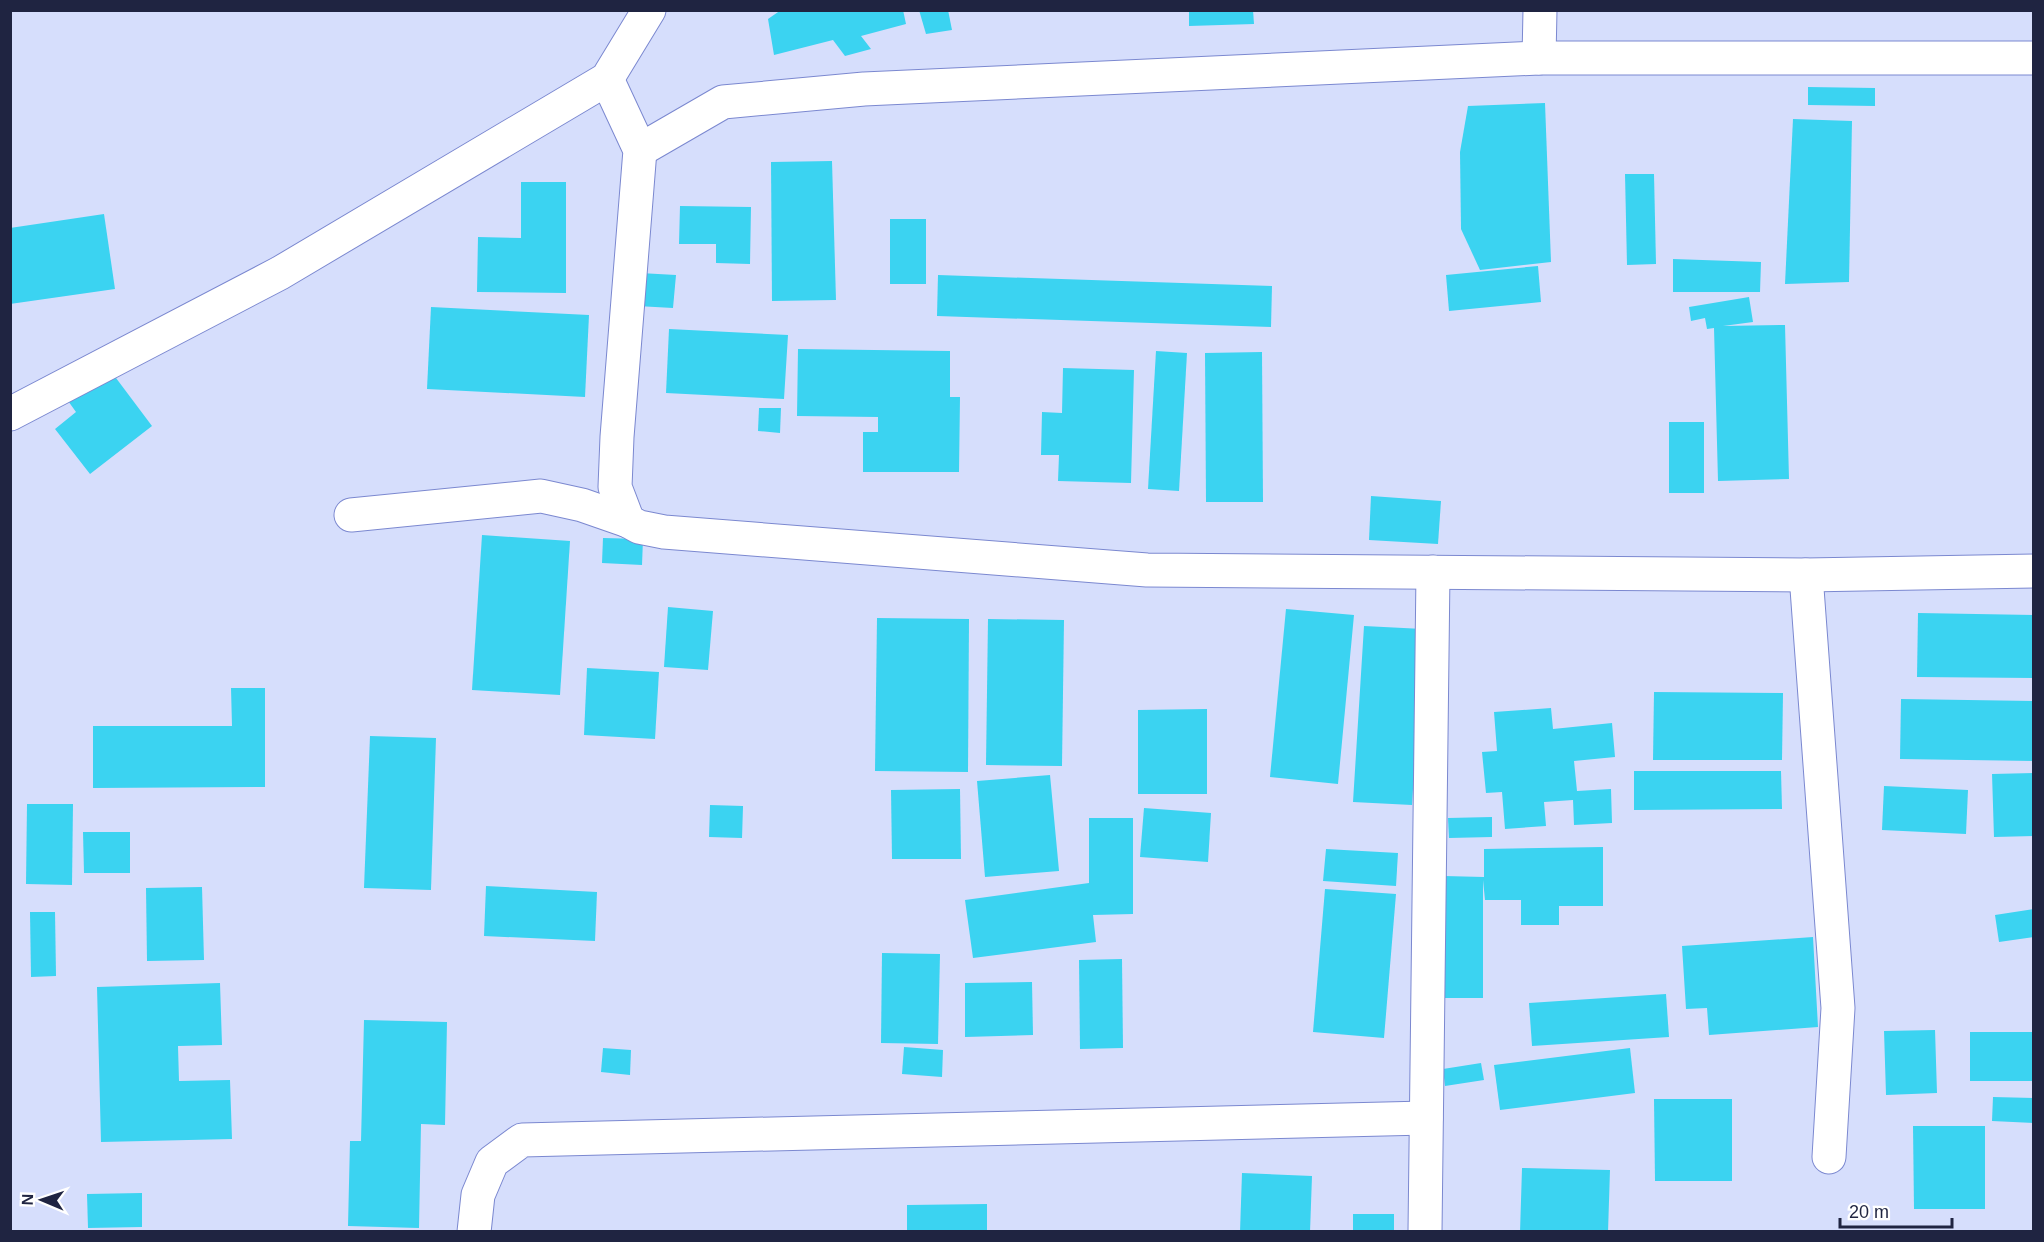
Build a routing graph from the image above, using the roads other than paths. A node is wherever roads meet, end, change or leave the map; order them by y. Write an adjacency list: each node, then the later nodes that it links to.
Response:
1 (649, 10): 5 (street)
2 (1540, 10): 3 (street)
3 (1539, 58): 4 (street); 6 (street)
4 (2034, 58)
5 (607, 79): 6 (street); 7 (street)
6 (640, 150): 9 (street)
7 (10, 414)
8 (351, 515): 9 (street)
9 (628, 520): 11 (street)
10 (2034, 571): 12 (street)
11 (1433, 572): 12 (street); 13 (street)
12 (1806, 575): 14 (street)
13 (1426, 1118): 15 (street); 16 (street)
14 (1829, 1157)
15 (474, 1232)
16 (1425, 1232)

